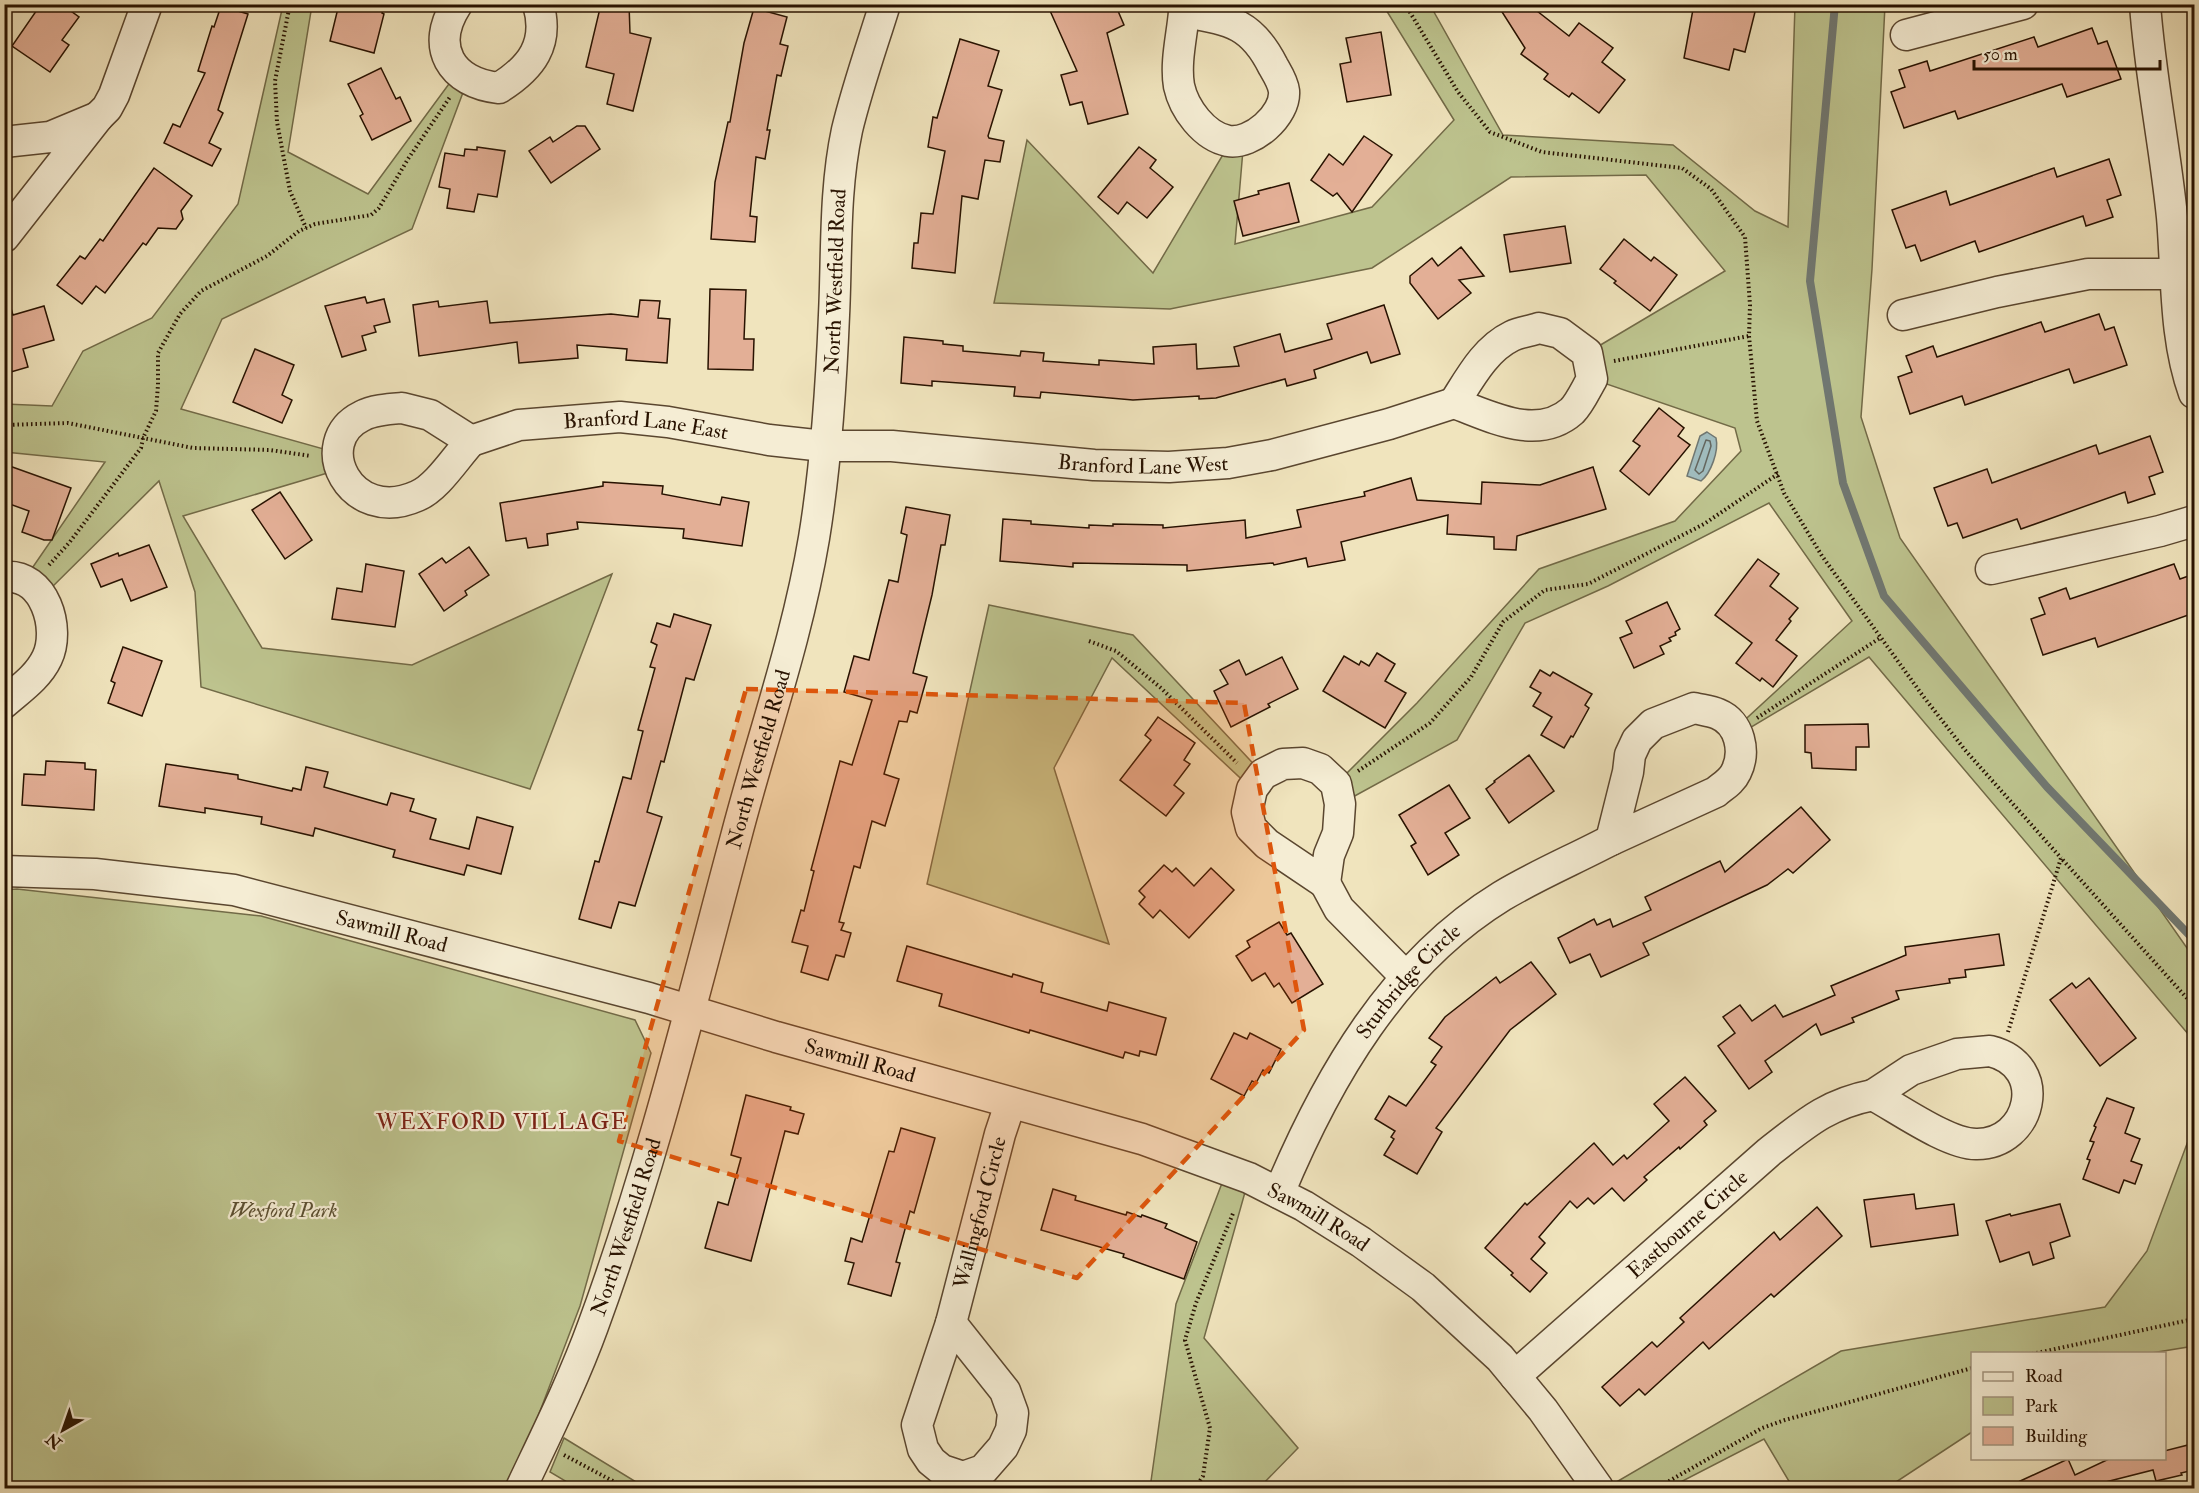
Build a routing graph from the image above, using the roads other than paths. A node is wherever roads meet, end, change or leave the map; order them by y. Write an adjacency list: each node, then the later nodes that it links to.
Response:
1 (147, 4): 8 (street)
2 (457, 4): 3 (street)
3 (538, 4)
4 (885, 4): 16 (street, North Westfield Road)
5 (2023, 4): 7 (street)
6 (2145, 4): 11 (street)
7 (1906, 35)
8 (98, 117): 9 (street); 10 (street)
9 (4, 142)
10 (4, 237)
11 (2176, 274): 12 (street); 13 (street)
12 (1903, 315)
13 (2194, 393)
14 (1454, 403): 14 (street); 16 (street, Branford Lane West)
15 (471, 441): 15 (street); 16 (street, Branford Lane East)
16 (824, 446): 25 (street, North Westfield Road)
17 (2194, 521): 18 (street)
18 (1991, 569)
19 (18, 581): 20 (street)
20 (4, 703)
21 (1611, 840): 21 (street, Sturbridge Circle); 24 (street, Sturbridge Circle)
22 (4, 871): 25 (street, Sawmill Road)
23 (1325, 883): 23 (street); 24 (street)
24 (1406, 976): 28 (street, Sturbridge Circle)
25 (690, 1010): 27 (street, Sawmill Road); 31 (street, North Westfield Road)
26 (1873, 1095): 26 (street, Eastbourne Circle); 30 (street, Eastbourne Circle)
27 (1010, 1104): 28 (street, Sawmill Road); 29 (street, Wallingford Circle)
28 (1279, 1193): 30 (street, Sawmill Road)
29 (951, 1323): 29 (street, Wallingford Circle)
30 (1515, 1376): 32 (street, Sawmill Road)
31 (521, 1488)
32 (1598, 1488)

